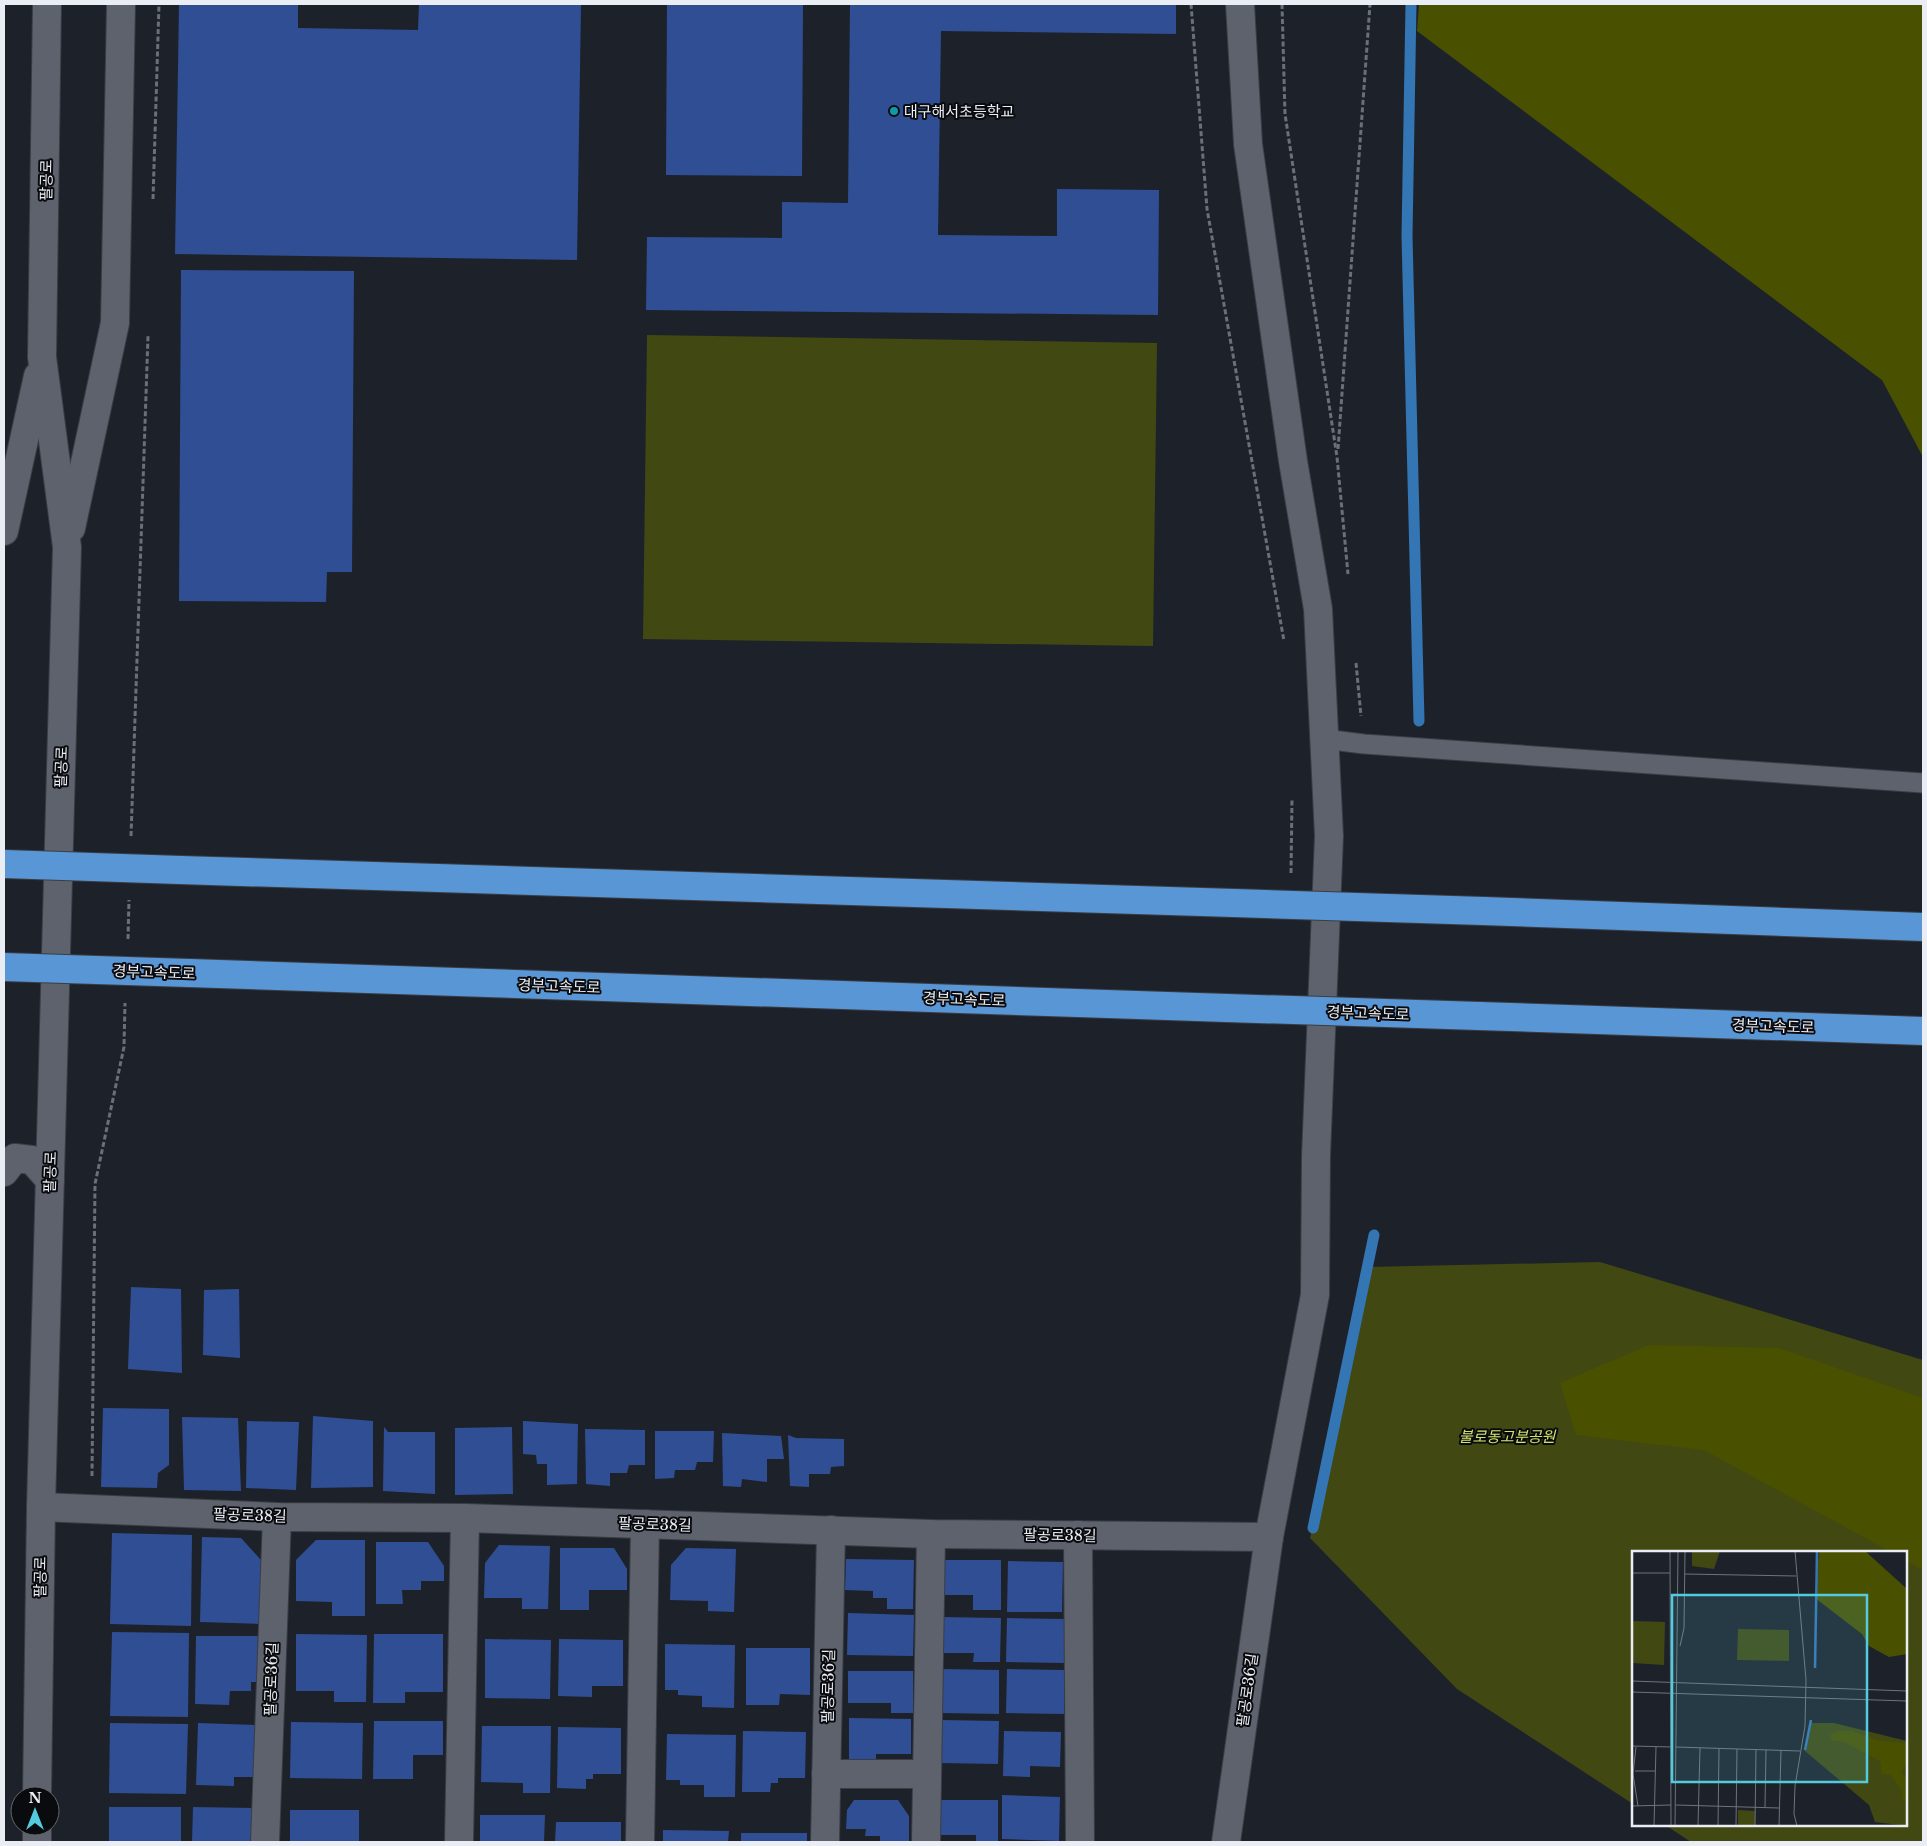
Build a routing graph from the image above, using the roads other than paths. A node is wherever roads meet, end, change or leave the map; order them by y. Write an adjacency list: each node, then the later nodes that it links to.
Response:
1 (48, 4): 4 (street, 팔공로)
2 (121, 4): 6 (street)
3 (1240, 4): 7 (street, 팔공로36길)
4 (42, 357): 5 (street); 6 (street)
5 (4, 531)
6 (67, 548): 14 (street, 팔공로)
7 (1324, 739): 8 (lane); 22 (street, 팔공로36길)
8 (1923, 782)
9 (4, 864): 10 (highway, bridge)
10 (1923, 927)
11 (4, 967): 12 (highway, 경부고속도로, bridge)
12 (1923, 1031)
13 (4, 1172): 14 (street)
14 (50, 1180): 15 (street, 팔공로)
15 (41, 1507): 16 (street, 팔공로38길); 25 (street, 팔공로)
16 (277, 1517): 17 (street, 팔공로38길); 26 (street, 팔공로36길)
17 (465, 1518): 18 (street, 팔공로38길); 27 (street)
18 (645, 1524): 19 (street, 팔공로38길); 28 (street)
19 (831, 1530): 20 (street, 팔공로38길); 23 (street, 팔공로36길)
20 (931, 1534): 21 (street, 팔공로38길); 24 (street)
21 (1078, 1535): 22 (street, 팔공로38길); 31 (street)
22 (1269, 1537): 32 (street, 팔공로36길)
23 (826, 1774): 24 (street); 29 (street, 팔공로36길)
24 (927, 1774): 30 (street)
25 (37, 1786)
26 (265, 1842)
27 (460, 1842)
28 (640, 1842)
29 (825, 1842)
30 (926, 1842)
31 (1080, 1842)
32 (1226, 1842)

